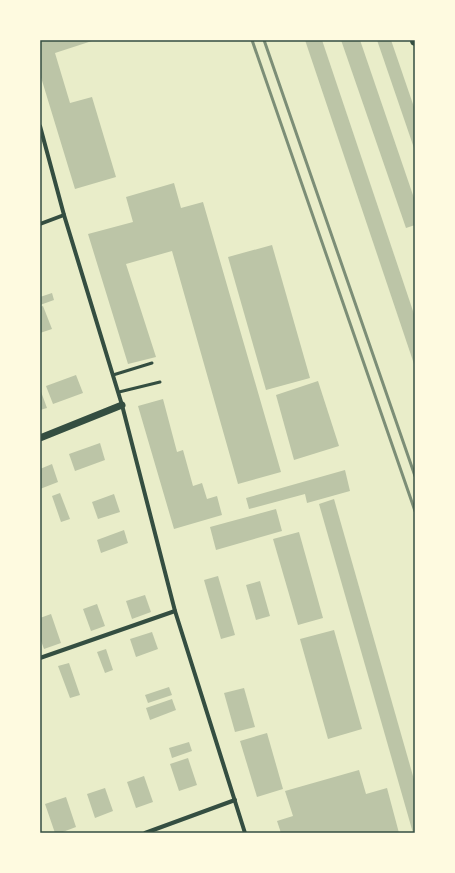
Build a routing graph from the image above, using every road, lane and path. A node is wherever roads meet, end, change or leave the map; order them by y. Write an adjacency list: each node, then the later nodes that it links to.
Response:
1 (40, 126): 2 (street)
2 (64, 215): 3 (street); 5 (street)
3 (40, 224)
4 (152, 363): 5 (lane)
5 (113, 375): 7 (street)
6 (160, 382): 7 (lane)
7 (118, 392): 8 (street)
8 (122, 405): 9 (street); 10 (street)
9 (40, 438)
10 (175, 611): 11 (street); 12 (street)
11 (40, 658)
12 (234, 800): 13 (street); 14 (street)
13 (145, 833)
14 (245, 833)

